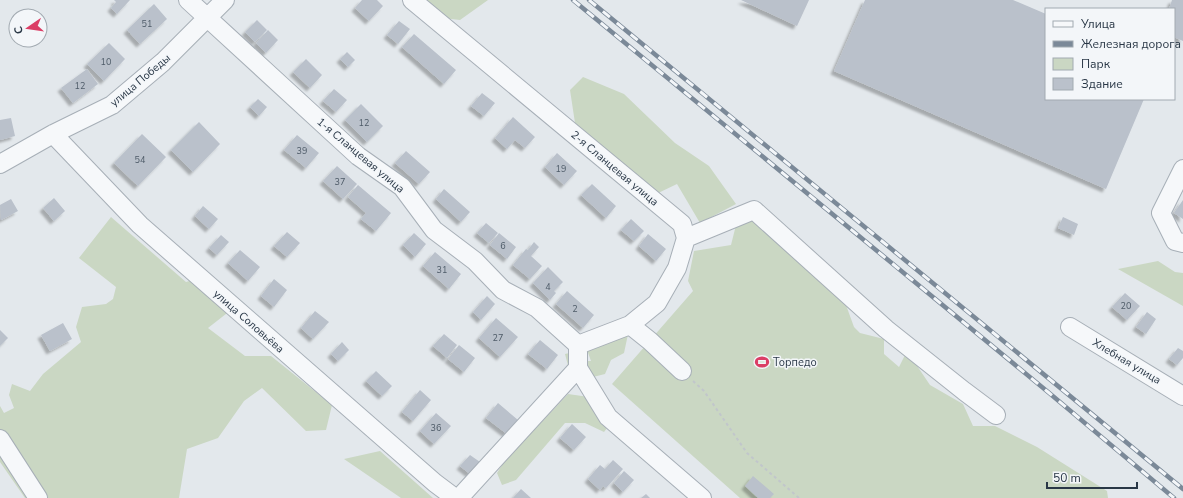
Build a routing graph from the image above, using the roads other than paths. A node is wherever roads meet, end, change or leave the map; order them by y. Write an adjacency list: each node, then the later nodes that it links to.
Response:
1 (188, 0): 4 (street, 1-я Сланцевая улица)
2 (225, 0): 4 (street, улица Победы)
3 (412, 0): 8 (street, 2-я Сланцевая улица)
4 (208, 18): 5 (street, улица Победы); 12 (street, 1-я Сланцевая улица)
5 (53, 134): 6 (street, улица Победы); 19 (street, улица Соловьёва)
6 (0, 164)
7 (1183, 169): 9 (street)
8 (686, 238): 10 (street); 16 (street)
9 (1182, 241)
10 (630, 325): 12 (street); 14 (street)
11 (1070, 327): 15 (street, Хлебная улица)
12 (578, 345): 13 (street)
13 (578, 368): 20 (street); 21 (street)
14 (682, 371)
15 (1183, 396)
16 (996, 415)
17 (0, 439): 18 (street)
18 (38, 498)
19 (455, 498)
20 (459, 498)
21 (702, 498)

